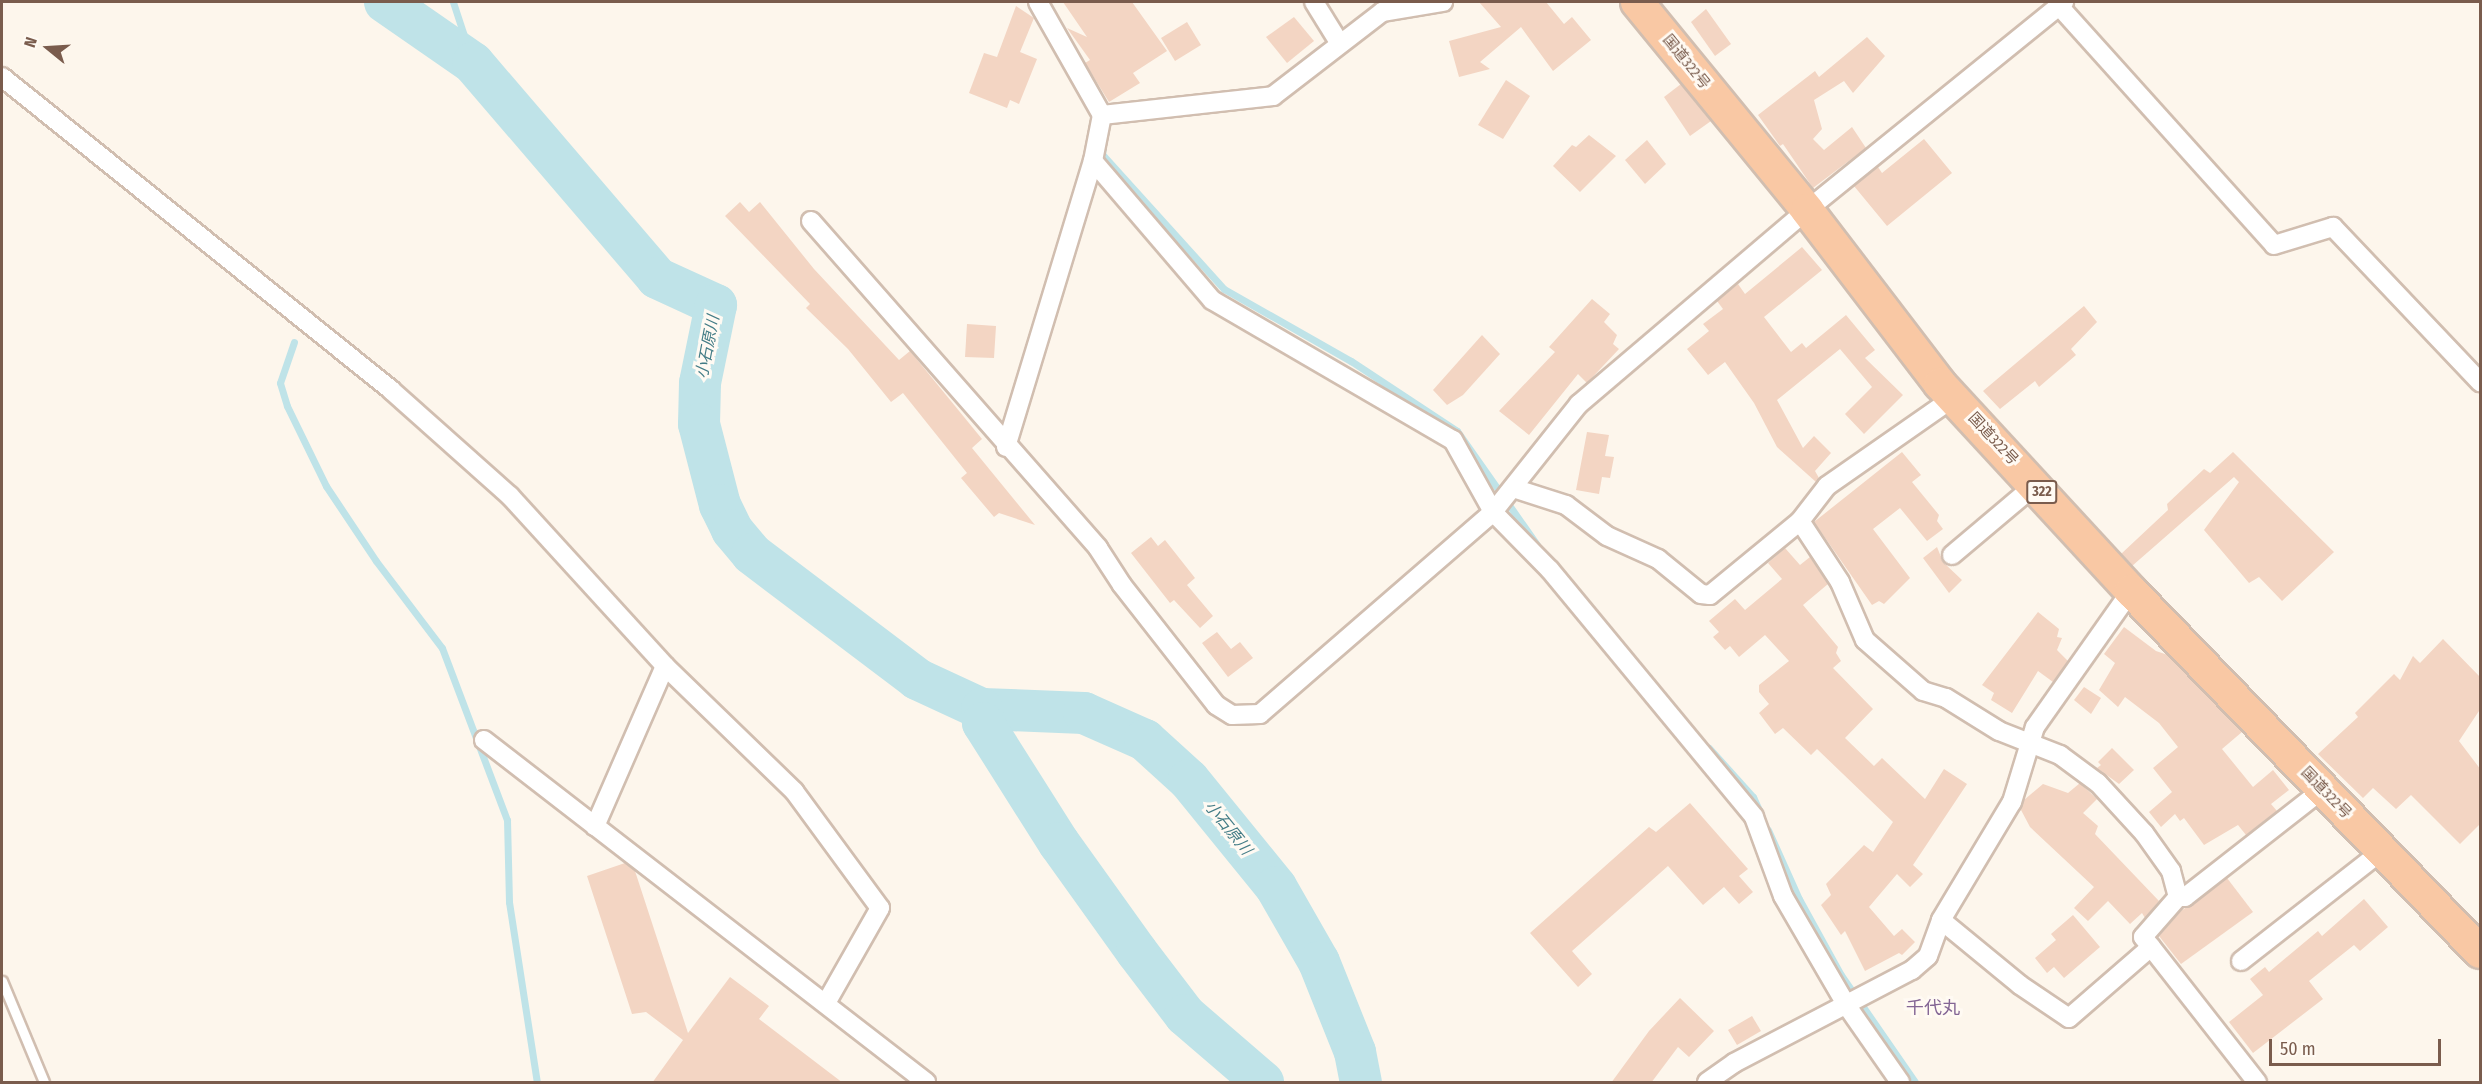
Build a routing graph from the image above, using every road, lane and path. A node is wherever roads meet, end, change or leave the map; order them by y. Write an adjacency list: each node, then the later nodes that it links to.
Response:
1 (1038, 2): 8 (street)
2 (1314, 2): 6 (street)
3 (1443, 2): 6 (street)
4 (1637, 2): 10 (highway, 国道322号 / 322)
5 (2062, 4): 10 (street); 12 (street)
6 (1340, 44): 8 (street)
7 (2, 77): 20 (street)
8 (1107, 114): 9 (street)
9 (1093, 161): 14 (street); 16 (street)
10 (1807, 210): 13 (highway, 国道322号 / 322); 16 (street)
11 (811, 221): 14 (street)
12 (2481, 382)
13 (1953, 398): 15 (highway, 国道322号 / 322); 17 (street)
14 (1006, 447): 16 (street)
15 (2035, 485): 18 (street); 19 (highway, 国道322号 / 322)
16 (1503, 500): 17 (street); 32 (street)
17 (1800, 521): 22 (street)
18 (1952, 555)
19 (2131, 591): 22 (street); 23 (highway, 国道322号 / 322)
20 (665, 666): 24 (street); 33 (street)
21 (484, 740): 24 (street)
22 (2032, 746): 26 (street); 27 (street)
23 (2323, 789): 25 (highway, 国道322号 / 322); 26 (street)
24 (595, 826): 33 (street)
25 (2382, 851): 29 (highway, 国道322号 / 322); 30 (street)
26 (2178, 897): 28 (street)
27 (1941, 920): 28 (street); 32 (street)
28 (2151, 947): 38 (street)
29 (2481, 952)
30 (2241, 962)
31 (2, 981): 34 (lane)
32 (1853, 1002): 36 (street); 37 (street)
33 (826, 1003): 35 (street)
34 (44, 1083)
35 (926, 1083)
36 (1707, 1083)
37 (1900, 1083)
38 (2257, 1083)

